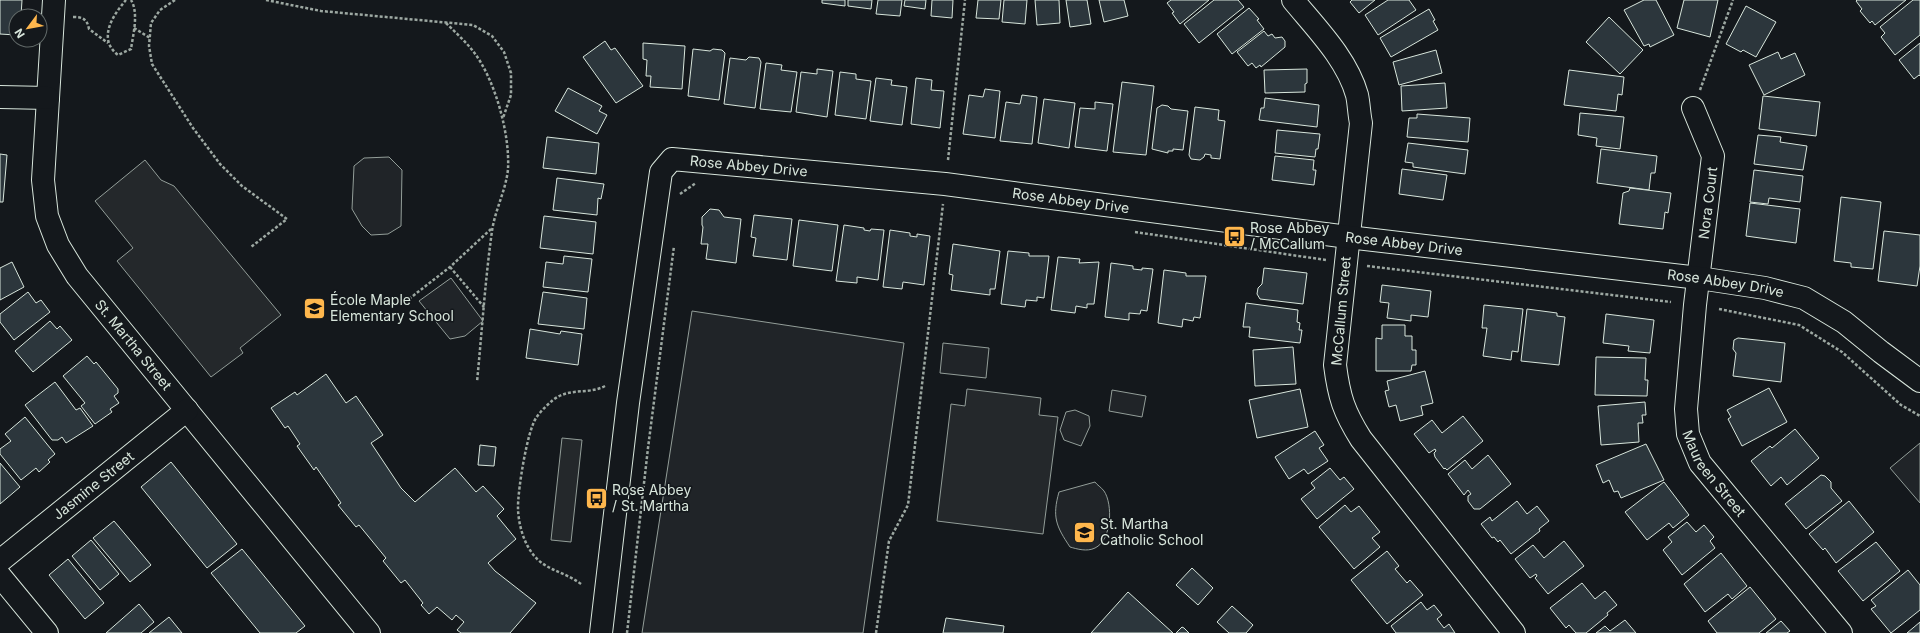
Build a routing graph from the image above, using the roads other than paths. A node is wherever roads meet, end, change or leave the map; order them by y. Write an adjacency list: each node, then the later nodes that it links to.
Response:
1 (54, 0): 4 (street, St. Martha Street)
2 (1293, 0): 6 (street, McCallum Street)
3 (0, 97): 4 (street)
4 (48, 98): 9 (street, St. Martha Street)
5 (1693, 108): 7 (street, Nora Court)
6 (1348, 237): 7 (street, Rose Abbey Drive); 14 (street, Rose Abbey Drive); 15 (street, McCallum Street)
7 (1699, 278): 8 (street, Rose Abbey Drive); 16 (street, Maureen Street)
8 (1920, 381)
9 (187, 410): 10 (street, Jasmine Street); 13 (street, St. Martha Street)
10 (0, 561)
11 (0, 576): 12 (street)
12 (47, 633)
13 (369, 633)
14 (601, 633)
15 (1514, 633)
16 (1841, 633)

